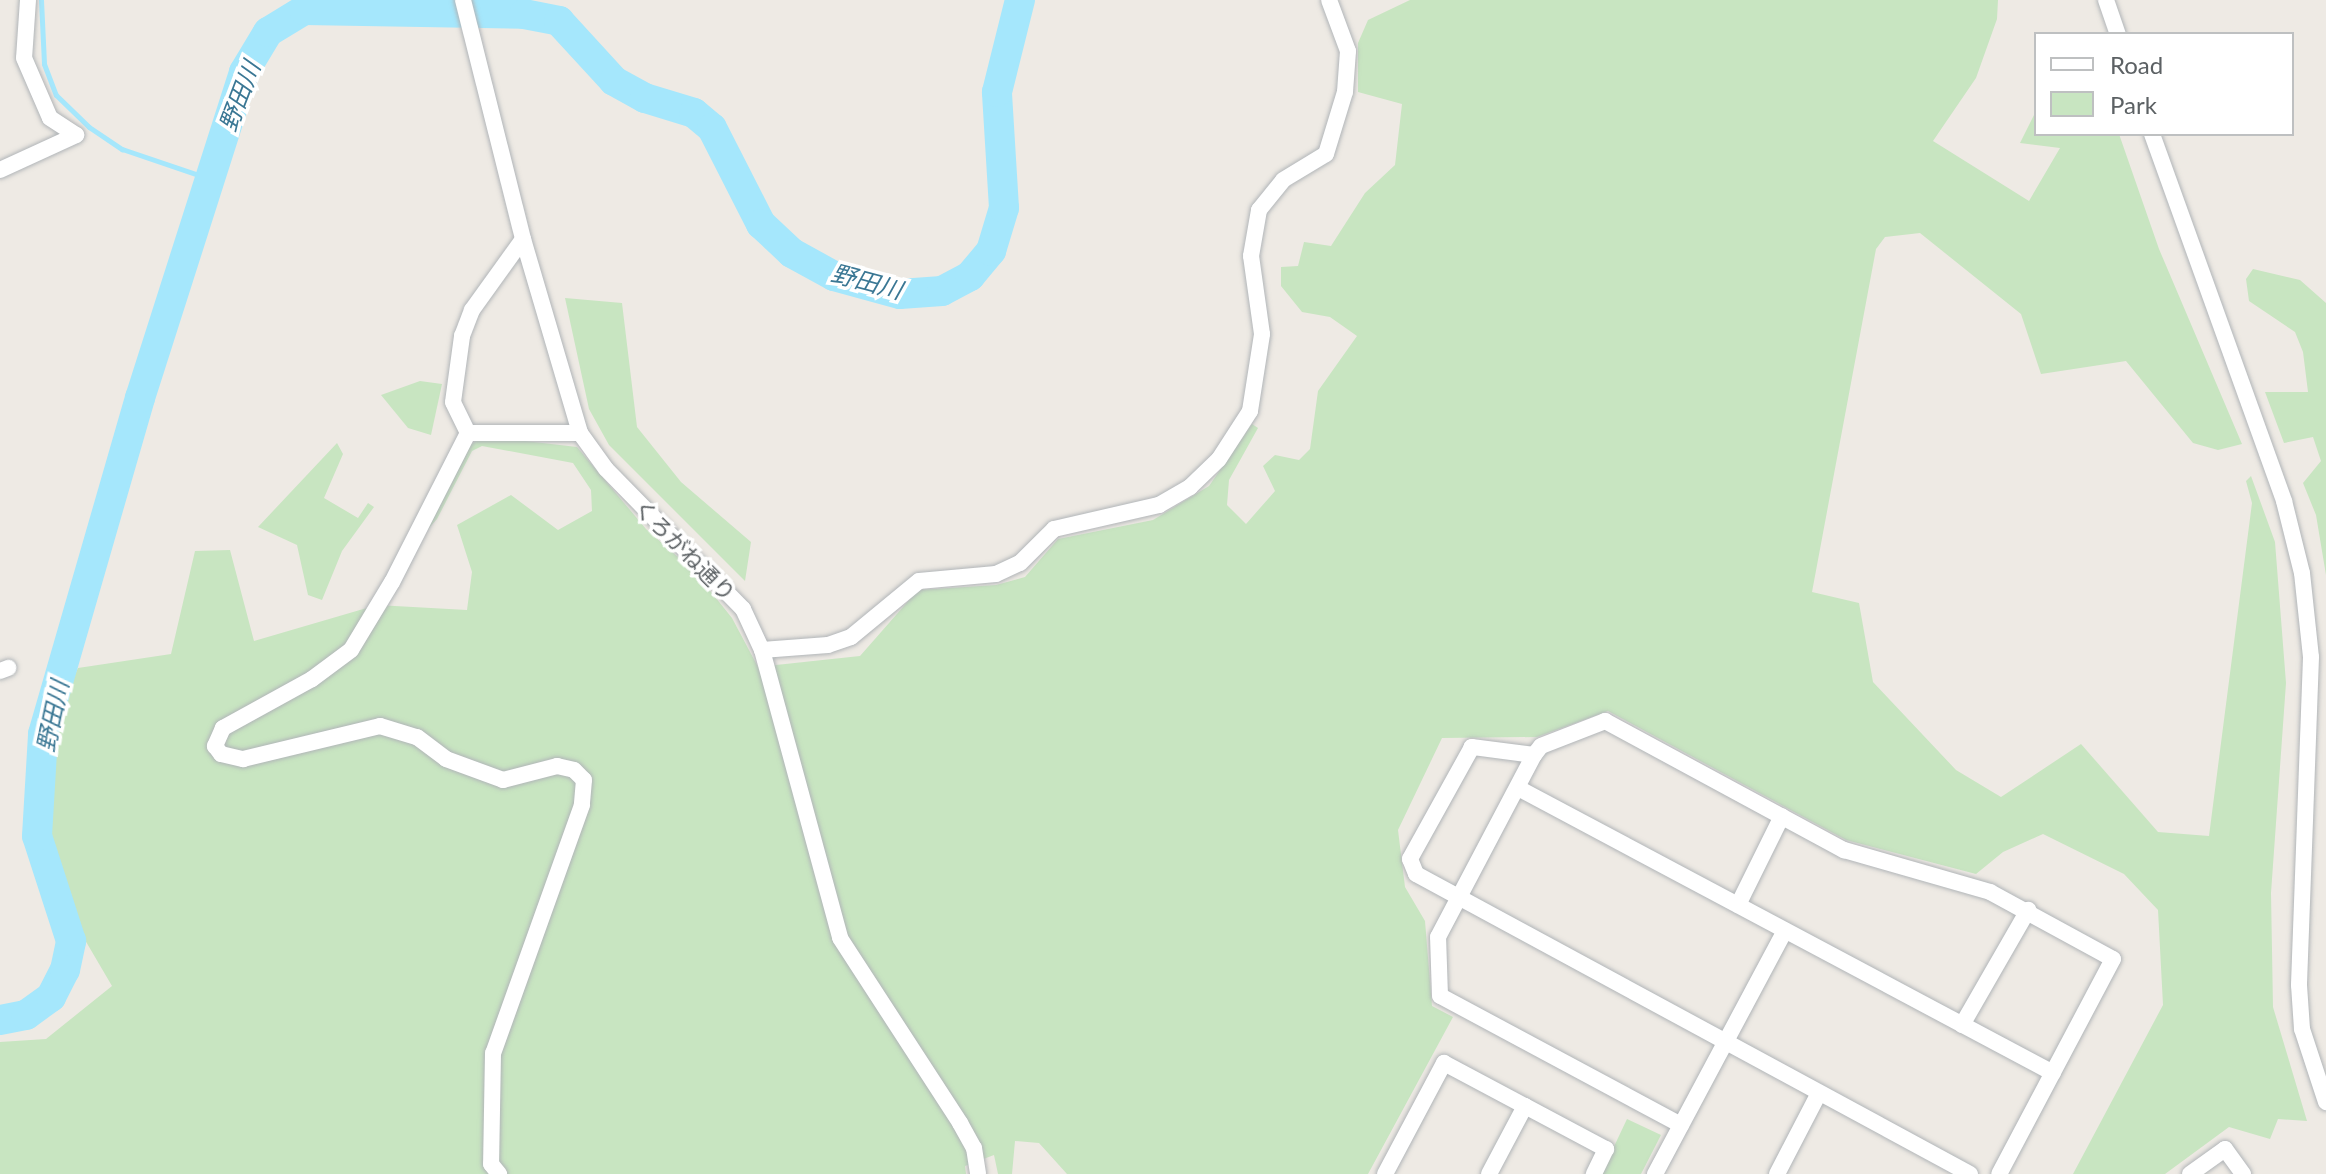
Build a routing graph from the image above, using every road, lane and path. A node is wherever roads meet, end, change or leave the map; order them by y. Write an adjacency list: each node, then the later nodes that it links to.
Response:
1 (28, 0): 7 (street)
2 (463, 0): 8 (street, くろがね通り)
3 (1329, 0): 11 (street)
4 (2106, 0): 5 (street)
5 (2117, 32)
6 (2153, 136): 23 (street)
7 (0, 170)
8 (523, 239): 9 (street); 10 (street, くろがね通り)
9 (468, 433): 10 (street); 26 (street)
10 (580, 433): 11 (street, くろがね通り)
11 (762, 650): 27 (street, くろがね通り)
12 (1534, 755): 13 (street); 14 (street); 15 (street)
13 (1518, 788): 15 (street); 16 (street)
14 (1782, 816): 16 (street); 17 (street)
15 (1458, 899): 20 (street); 25 (street)
16 (1738, 905): 18 (street)
17 (2028, 910): 19 (street); 21 (street)
18 (1785, 931): 19 (street); 20 (street)
19 (1962, 1025): 21 (street)
20 (1725, 1043): 22 (street); 25 (street)
21 (2053, 1073): 34 (street)
22 (1819, 1093): 32 (street); 33 (street)
23 (2326, 1102)
24 (1525, 1106): 28 (street); 29 (street); 30 (street)
25 (1681, 1125): 31 (street)
26 (499, 1174)
27 (978, 1174)
28 (1385, 1174)
29 (1489, 1174)
30 (1594, 1174)
31 (1655, 1174)
32 (1777, 1174)
33 (1970, 1174)
34 (1999, 1174)
35 (2190, 1174): 36 (street)
36 (2243, 1174)

